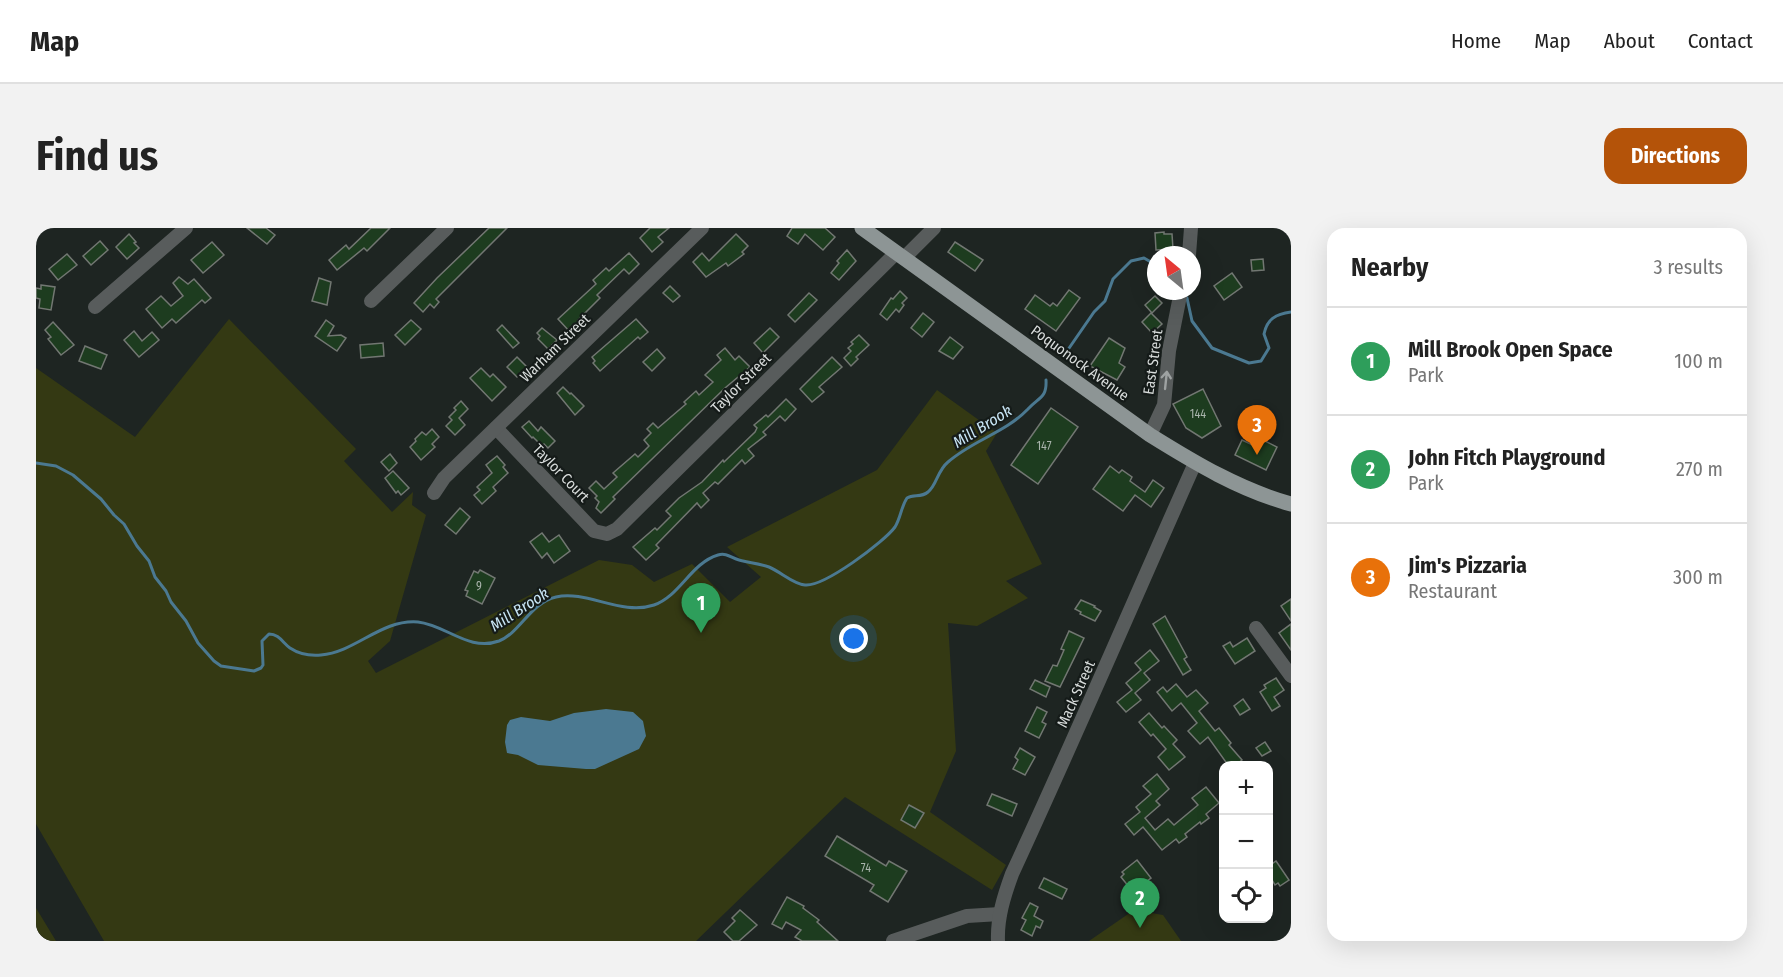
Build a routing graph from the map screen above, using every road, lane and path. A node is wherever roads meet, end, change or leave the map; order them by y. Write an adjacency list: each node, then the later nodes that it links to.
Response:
1 (186, 228): 11 (street)
2 (447, 228): 10 (street)
3 (702, 228): 12 (street, Warham Street)
4 (862, 228): 8 (main road, Poquonock Avenue)
5 (934, 228): 8 (street, Taylor Street)
6 (1191, 228): 7 (street)
7 (1190, 246)
8 (900, 255): 13 (main road, Poquonock Avenue); 17 (street, Taylor Street)
9 (1179, 300): 13 (street, East Street, one-way to 9)
10 (371, 301)
11 (95, 307)
12 (496, 429): 15 (street, Warham Street); 17 (street, Taylor Court)
13 (1150, 435): 14 (main road, Poquonock Avenue)
14 (1195, 463): 16 (main road, Poquonock Avenue); 20 (street, Mack Street)
15 (434, 494)
16 (1291, 504)
17 (607, 534)
18 (1256, 628): 19 (street)
19 (1291, 676)
20 (1000, 914): 21 (street); 22 (street, Mack Street)
21 (893, 941)
22 (998, 941)

